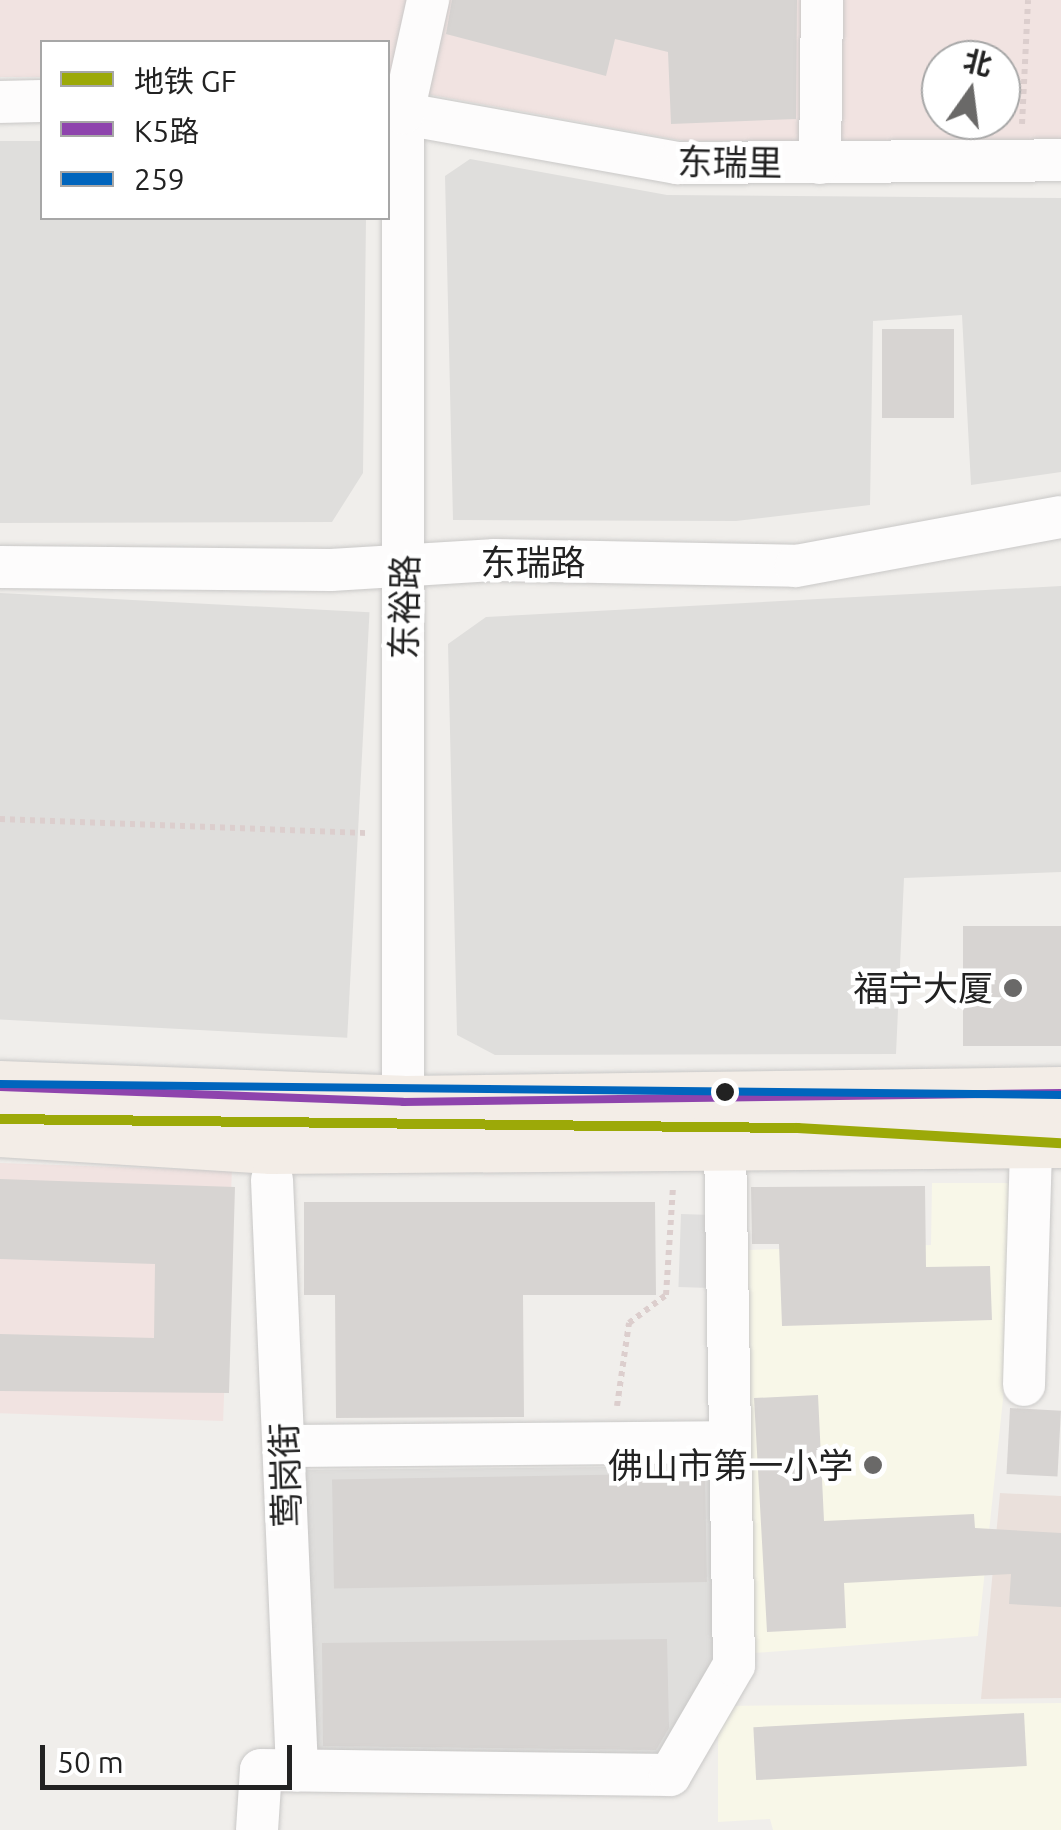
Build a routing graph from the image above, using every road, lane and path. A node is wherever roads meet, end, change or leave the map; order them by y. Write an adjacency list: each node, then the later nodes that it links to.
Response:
1 (428, 0): 6 (street, 东裕路)
2 (822, 0): 8 (street)
3 (1028, 0): 7 (path)
4 (40, 101): 5 (street)
5 (0, 102)
6 (395, 112): 8 (street, 东瑞里); 10 (street, 东裕路)
7 (1041, 160): 8 (street, 东瑞里)
8 (820, 163)
9 (1061, 517): 10 (street, 东瑞路)
10 (405, 566): 11 (street, 东瑞路); 16 (street, 东裕路)
11 (0, 567)
12 (0, 819): 13 (path)
13 (377, 834)
14 (0, 1087): 16 (main road)
15 (1061, 1093): 16 (main road)
16 (403, 1102)
17 (0, 1131): 19 (main road)
18 (1046, 1142): 19 (main road); 22 (street)
19 (725, 1145): 23 (street)
20 (673, 1172): 24 (path)
21 (272, 1180): 25 (street, 莺岗街)
22 (1024, 1385)
23 (725, 1442): 24 (street); 26 (street)
24 (612, 1443): 25 (street)
25 (284, 1446): 26 (street, 莺岗街)
26 (298, 1770): 27 (street)
27 (257, 1830)

